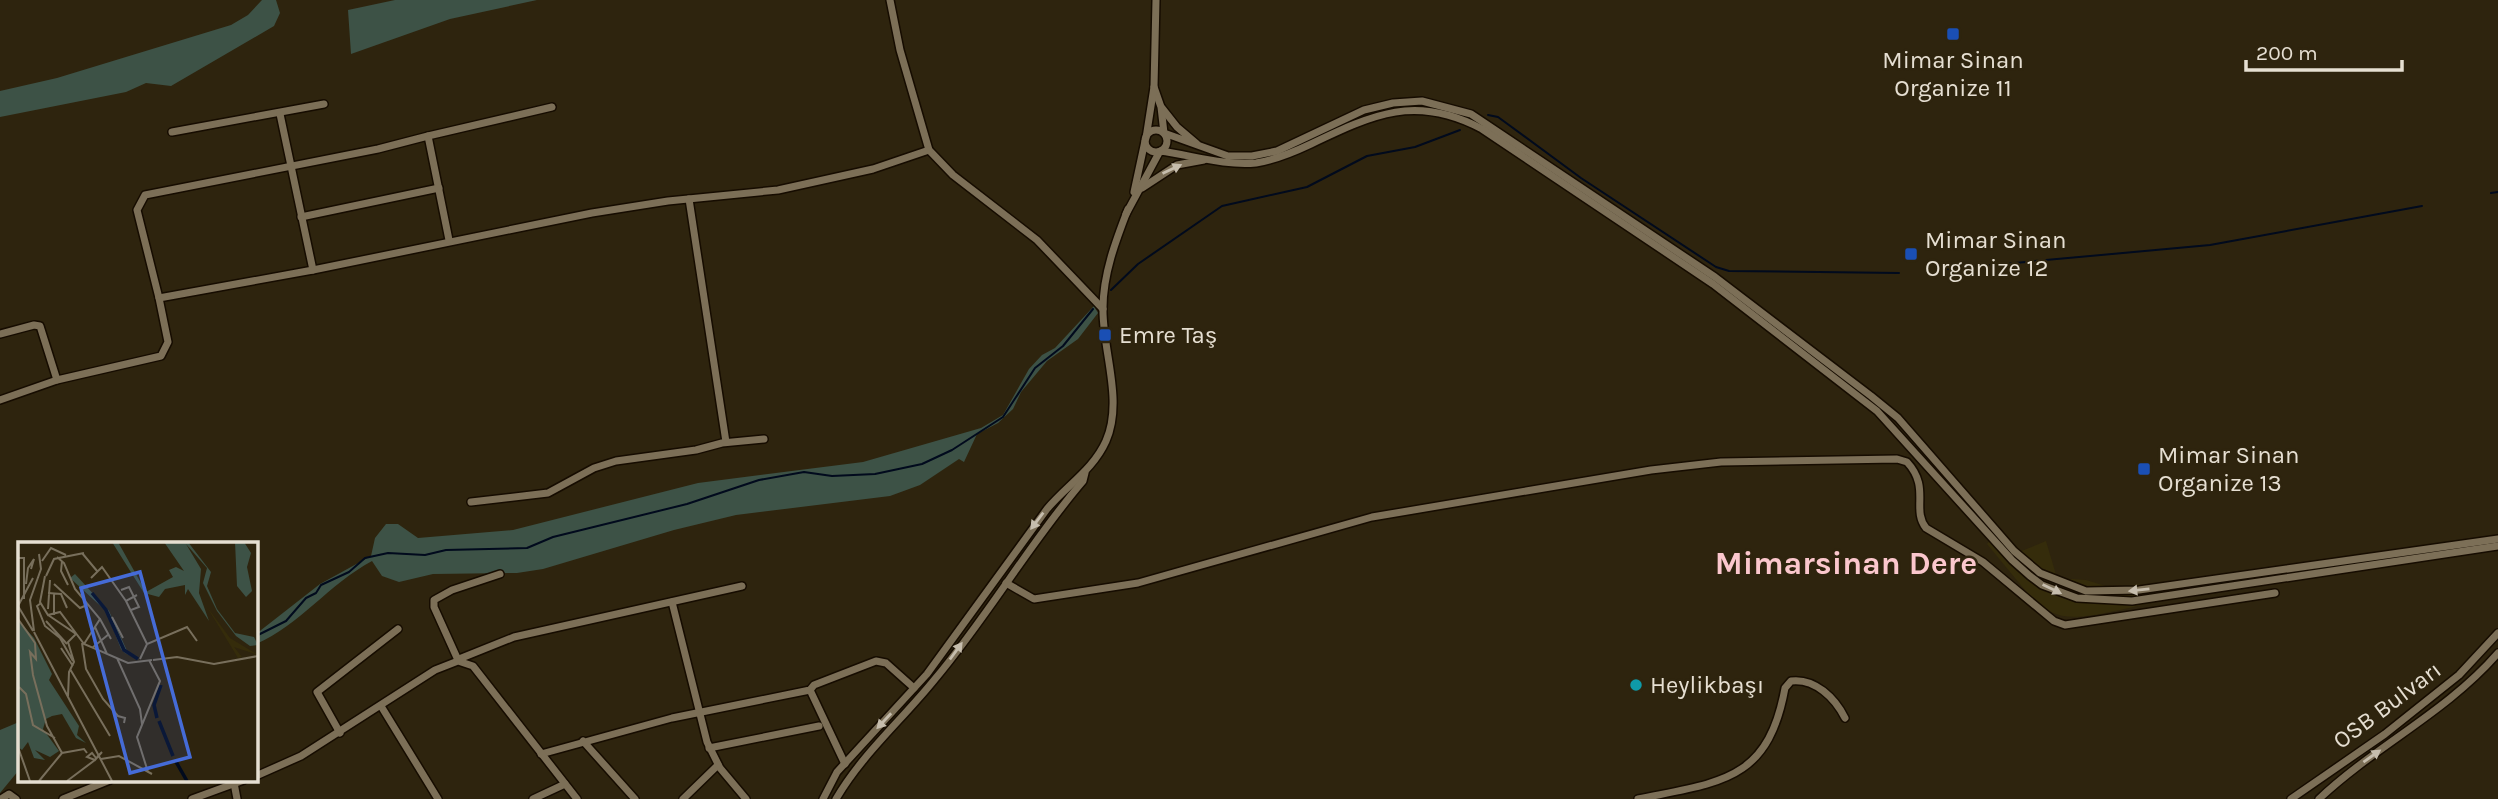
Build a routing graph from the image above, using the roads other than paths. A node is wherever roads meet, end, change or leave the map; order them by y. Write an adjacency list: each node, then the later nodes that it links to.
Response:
1 (890, 0): 13 (street)
2 (1156, 0): 3 (street)
3 (1154, 87): 6 (street); 11 (street)
4 (324, 104): 7 (street)
5 (552, 107): 10 (street)
6 (1161, 107): 9 (street); 12 (street)
7 (280, 114): 8 (street); 16 (street)
8 (172, 132)
9 (1164, 133): 11 (street); 12 (street); 14 (street)
10 (428, 136): 16 (street); 17 (street)
11 (1145, 139): 14 (street); 20 (street)
12 (1203, 149): 33 (street, one-way to 12)
13 (929, 150): 19 (street); 25 (street)
14 (1160, 151): 15 (street); 18 (street)
15 (1209, 159): 18 (street, one-way to 15); 34 (street, one-way to 34)
16 (292, 166): 21 (street); 24 (street)
17 (439, 188): 21 (street); 22 (street)
18 (1139, 190): 20 (street)
19 (689, 199): 22 (street); 30 (street)
20 (1126, 214): 25 (street)
21 (301, 217): 23 (street)
22 (449, 240): 23 (street)
23 (313, 270): 24 (street)
24 (159, 298): 27 (street)
25 (1103, 309): 31 (street)
26 (0, 334): 27 (street)
27 (57, 380): 28 (street)
28 (0, 400)
29 (764, 439): 30 (street)
30 (726, 442): 32 (street)
31 (1085, 473): 36 (street); 44 (street, one-way to 44)
32 (471, 502)
33 (2498, 538)
34 (2498, 546)
35 (500, 574): 43 (street)
36 (1006, 583): 38 (street); 73 (street, one-way to 36)
37 (742, 586): 39 (street)
38 (2275, 593)
39 (672, 602): 43 (street); 47 (street)
40 (398, 629): 50 (street)
41 (2498, 632): 75 (street, OSB Bulvarı)
42 (2498, 653): 76 (street, OSB Bulvarı, one-way to 42)
43 (458, 660): 46 (street); 53 (street)
44 (914, 688): 45 (street); 54 (street, one-way to 54)
45 (810, 690): 47 (street); 54 (street)
46 (381, 706): 50 (street); 67 (street)
47 (698, 712): 51 (street); 52 (street)
48 (1845, 718): 74 (street)
49 (819, 726): 52 (street)
50 (340, 733): 56 (street)
51 (583, 741): 53 (street); 70 (street)
52 (709, 748): 55 (street)
53 (541, 754): 60 (street)
54 (845, 764): 72 (street)
55 (719, 765): 61 (street); 71 (street)
56 (257, 776)
57 (105, 782): 64 (street)
58 (237, 782): 59 (street)
59 (234, 783): 65 (street); 66 (street)
60 (565, 785): 68 (street); 69 (street)
61 (742, 797)
62 (1, 799): 63 (street)
63 (16, 799)
64 (63, 799)
65 (193, 799)
66 (237, 799)
67 (438, 799)
68 (533, 799)
69 (577, 799)
70 (635, 799)
71 (683, 799)
72 (823, 799)
73 (836, 799)
74 (1638, 799)
75 (2291, 799)
76 (2319, 799)

